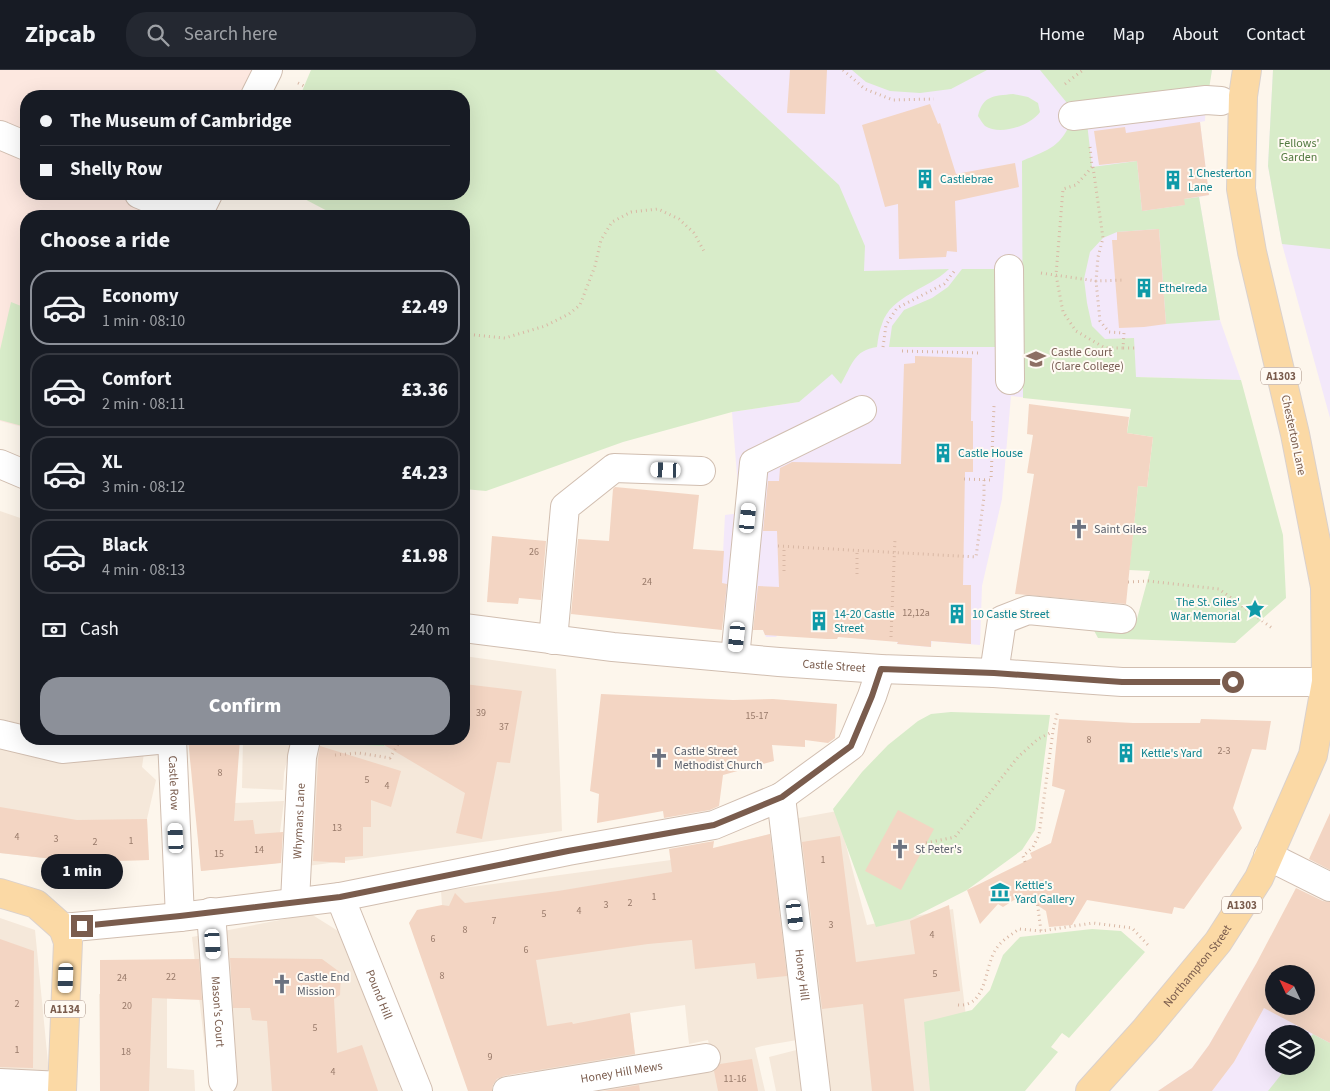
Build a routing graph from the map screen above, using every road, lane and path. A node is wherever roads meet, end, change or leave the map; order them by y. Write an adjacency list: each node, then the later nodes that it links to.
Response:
1 (268, 70): 6 (street)
2 (843, 70): 7 (path)
3 (1083, 70): 5 (path)
4 (1247, 70): 50 (main road, Chesterton Lane / A1303)
5 (1063, 85)
6 (258, 90)
7 (934, 98)
8 (1221, 101): 9 (street)
9 (1079, 115): 12 (path)
10 (0, 135): 11 (street)
11 (20, 143)
12 (1092, 167): 18 (path); 20 (path)
13 (153, 200): 14 (street)
14 (178, 210)
15 (705, 253): 21 (path)
16 (956, 268): 22 (path)
17 (1009, 269): 27 (street)
18 (1056, 275): 20 (path); 23 (path)
19 (1125, 280): 20 (path)
20 (1096, 281): 23 (path)
21 (470, 335)
22 (883, 347)
23 (1123, 348): 24 (path)
24 (1134, 348)
25 (902, 351): 26 (path)
26 (971, 353)
27 (1010, 380)
28 (994, 402): 34 (path)
29 (862, 410): 48 (street)
30 (0, 464): 32 (street)
31 (701, 471): 46 (street)
32 (20, 472)
33 (964, 479): 34 (path)
34 (984, 480): 39 (path)
35 (895, 538): 39 (path)
36 (772, 545): 37 (path)
37 (784, 546): 38 (path); 40 (path)
38 (857, 551): 39 (path); 41 (path)
39 (894, 553): 47 (path)
40 (784, 571)
41 (857, 574)
42 (1128, 582): 44 (path)
43 (1122, 620): 49 (street)
44 (1272, 628)
45 (470, 629): 46 (street, Castle Street)
46 (553, 640): 48 (street, Castle Street)
47 (886, 657): 48 (street, Castle Street); 49 (street, Castle Street); 58 (street)
48 (735, 658)
49 (994, 673): 50 (street, Castle Street)
50 (1328, 682): 60 (main road, Northampton Street / A1303)
51 (0, 734): 52 (street)
52 (20, 739)
53 (45, 745): 54 (street)
54 (105, 745)
55 (170, 745): 68 (street, Castle Row)
56 (398, 745): 57 (path)
57 (304, 748): 66 (street, Whymans Lane)
58 (782, 797): 65 (street); 79 (street, Honey Hill)
59 (926, 843): 61 (path)
60 (1268, 856): 63 (street); 80 (main road, Northampton Street / A1303)
61 (1025, 862)
62 (1035, 885): 70 (path)
63 (1330, 887)
64 (0, 893): 69 (main road)
65 (340, 897): 66 (street); 77 (street, Pound Hill)
66 (295, 902): 67 (street)
67 (211, 912): 68 (street); 74 (street, Mason's Court)
68 (180, 916): 69 (street)
69 (63, 928): 76 (main road, A1134)
70 (1041, 931): 71 (path); 72 (path)
71 (1148, 945)
72 (958, 1005)
73 (706, 1058): 78 (street, Honey Hill Mews)
74 (223, 1081)
75 (0, 1083): 76 (street)
76 (62, 1088)
77 (418, 1091)
78 (507, 1091)
79 (816, 1091)
80 (1090, 1091)

